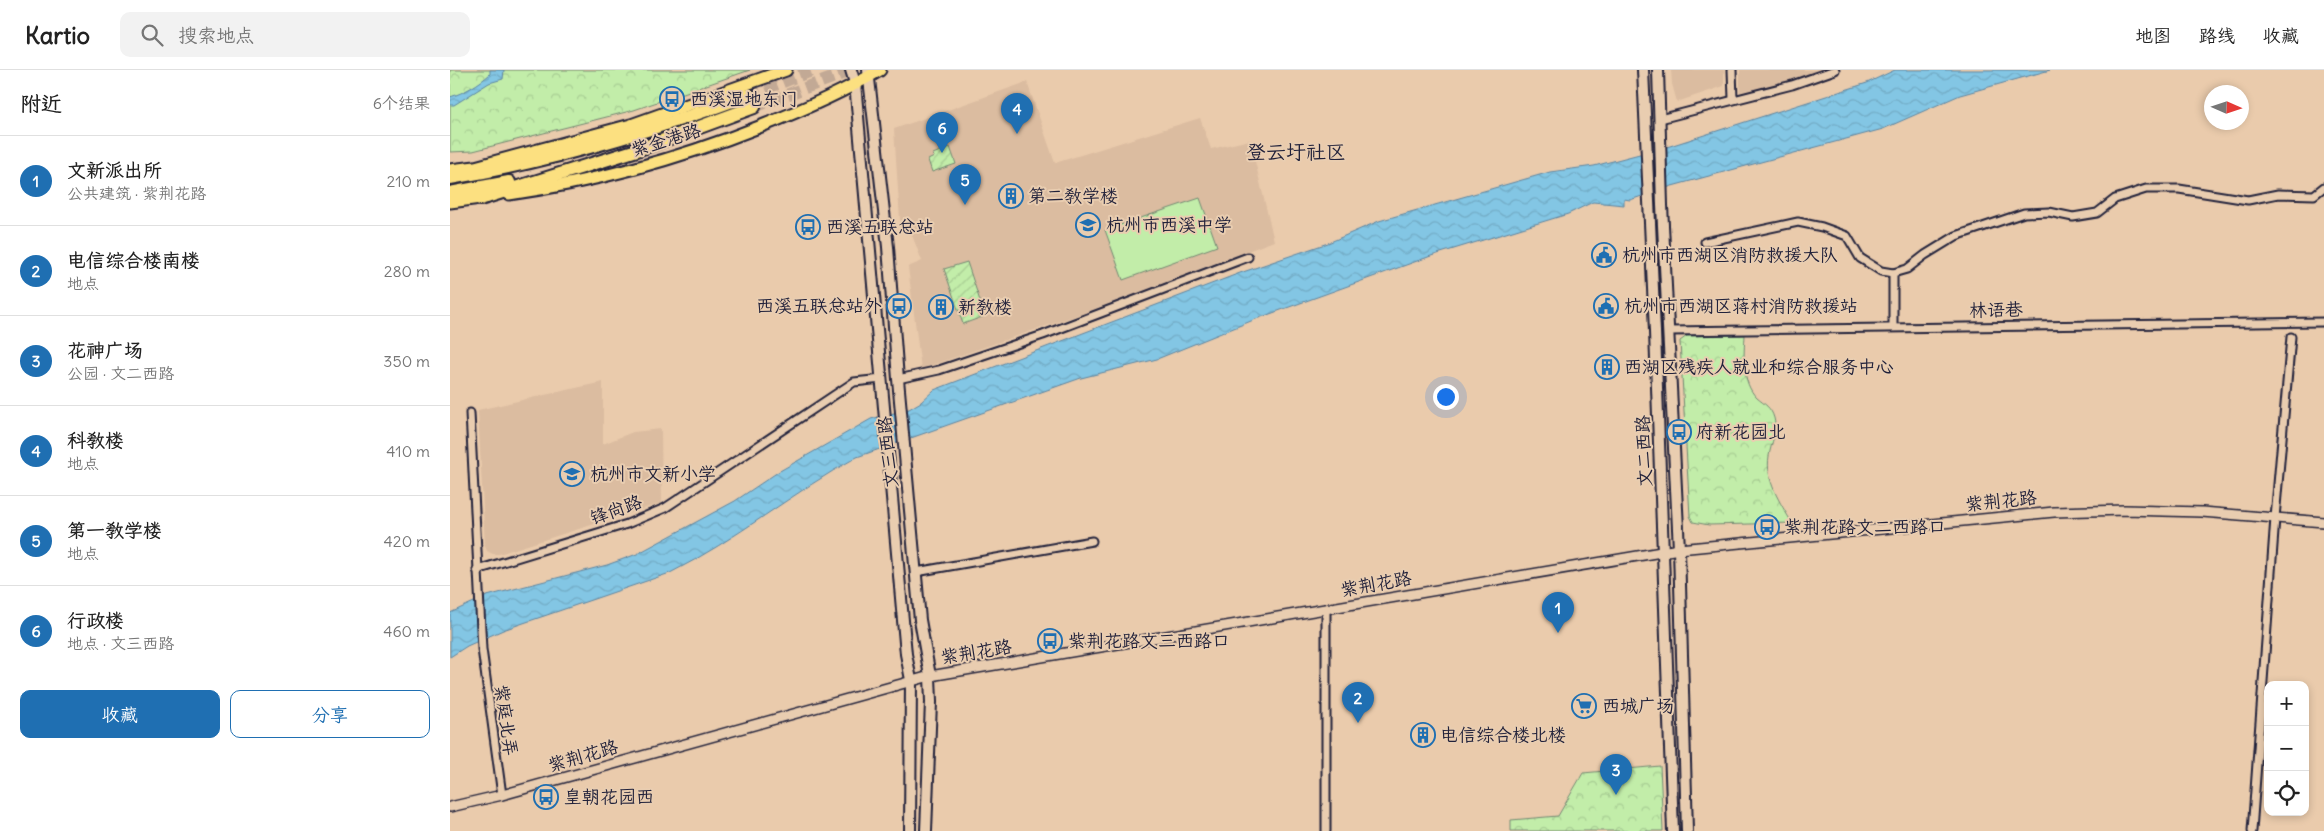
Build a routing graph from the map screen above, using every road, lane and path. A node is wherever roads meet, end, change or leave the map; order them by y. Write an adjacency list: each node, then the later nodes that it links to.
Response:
1 (786, 70): 15 (main road, 紫金港路)
2 (851, 70): 8 (main road, 文三西路)
3 (1643, 70): 36 (main road, 文二西路)
4 (1658, 70): 12 (main road, 文二西路)
5 (1732, 70): 10 (street)
6 (1835, 70): 10 (street)
7 (873, 72): 8 (main road, 紫金港路); 30 (main road, 文三西路)
8 (854, 83): 20 (main road, 紫金港路); 29 (main road, 文三西路)
9 (749, 95): 13 (highway)
10 (1734, 99): 12 (street)
11 (754, 107): 14 (highway)
12 (1660, 119): 27 (main road, 文二西路)
13 (599, 146): 15 (highway); 17 (highway)
14 (601, 160): 19 (highway); 20 (highway)
15 (475, 167): 16 (main road, 紫金港路)
16 (450, 170)
17 (450, 178)
18 (2324, 187): 24 (street)
19 (450, 193)
20 (480, 199): 21 (main road, 紫金港路)
21 (450, 202)
22 (1705, 242): 24 (street)
23 (1248, 257): 30 (street)
24 (1893, 273): 26 (street)
25 (2324, 322): 26 (street, 林语巷)
26 (1893, 327): 27 (street, 林语巷)
27 (1668, 331): 35 (main road, 文二西路)
28 (2291, 337): 32 (street)
29 (882, 379): 37 (street, 锋尚路); 41 (main road, 文三西路)
30 (898, 379): 38 (main road, 文三西路)
31 (470, 413): 37 (street)
32 (2275, 518): 33 (street, 紫荆花路); 35 (street, 紫荆花路); 49 (street)
33 (2324, 522)
34 (1092, 541): 38 (street)
35 (1679, 548): 36 (street, 紫荆花路); 48 (main road, 文二西路)
36 (1664, 551): 39 (street, 紫荆花路); 47 (main road, 文二西路)
37 (477, 570): 42 (street, 紫庭北弄)
38 (916, 572): 40 (main road, 文三西路)
39 (1326, 609): 40 (street, 紫荆花路); 46 (street)
40 (930, 676): 41 (street, 紫荆花路); 45 (main road, 文三西路)
41 (911, 680): 42 (street, 紫荆花路); 44 (main road, 文三西路)
42 (502, 795): 43 (street, 紫荆花路)
43 (450, 807)
44 (910, 831)
45 (926, 831)
46 (1326, 831)
47 (1672, 831)
48 (1687, 831)
49 (2252, 831)

